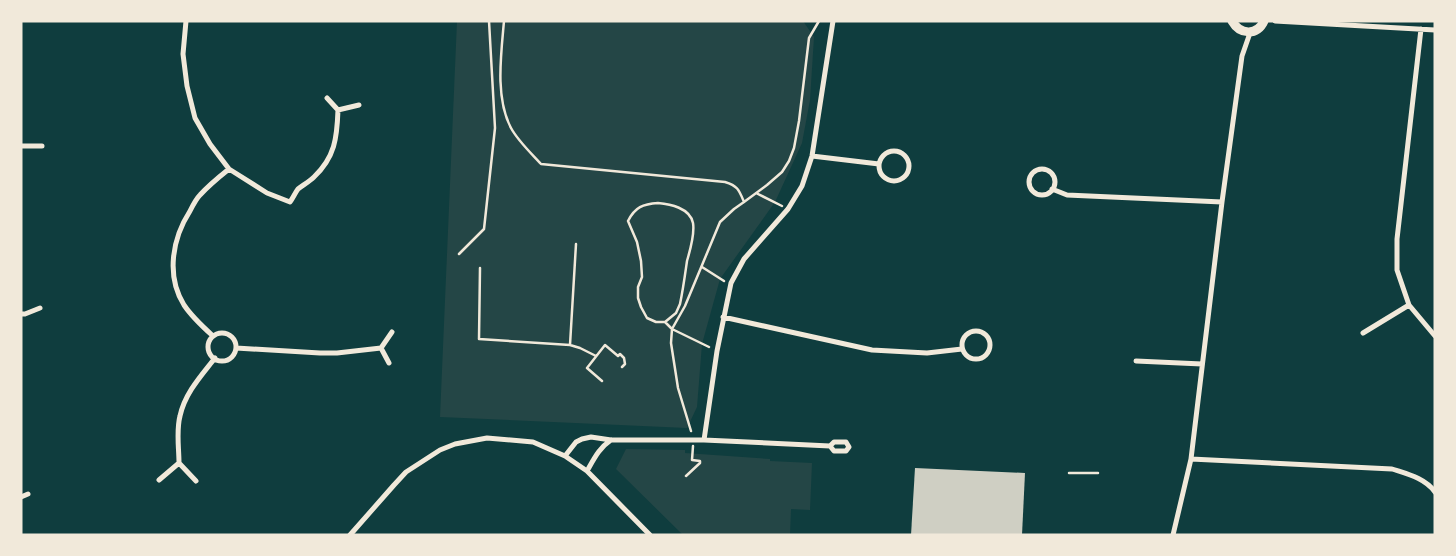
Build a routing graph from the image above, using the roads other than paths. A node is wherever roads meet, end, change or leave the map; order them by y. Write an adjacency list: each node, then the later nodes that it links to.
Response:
1 (186, 21): 16 (street)
2 (833, 21): 14 (street)
3 (1232, 21): 8 (main road)
4 (1264, 21): 8 (main road)
5 (1275, 21): 6 (street)
6 (1420, 29): 7 (street); 19 (street)
7 (1435, 30)
8 (1250, 33): 18 (street)
9 (328, 98): 11 (street)
10 (359, 105): 11 (street)
11 (338, 110): 16 (street)
12 (21, 146): 13 (street)
13 (42, 146)
14 (812, 156): 15 (street); 22 (street)
15 (879, 164): 15 (street)
16 (229, 169): 25 (street)
17 (1052, 189): 17 (street); 18 (street)
18 (1222, 202): 33 (street)
19 (1408, 305): 24 (street); 26 (street)
20 (40, 308): 21 (street)
21 (21, 314)
22 (724, 317): 29 (street); 35 (street)
23 (392, 332): 28 (street)
24 (1363, 333)
25 (213, 336): 27 (street); 30 (street)
26 (1435, 336)
27 (236, 348): 28 (street); 30 (street)
28 (381, 348): 32 (street)
29 (962, 349): 29 (street)
30 (215, 358): 39 (street)
31 (1136, 361): 33 (street)
32 (389, 363)
33 (1202, 364): 38 (street)
34 (611, 440): 35 (street); 37 (street); 40 (street)
35 (704, 440): 36 (street)
36 (830, 446)
37 (565, 456): 40 (street); 46 (street)
38 (1190, 460): 43 (street); 48 (street)
39 (179, 464): 41 (street); 42 (street)
40 (588, 472): 47 (street)
41 (160, 480)
42 (196, 481)
43 (1435, 492)
44 (28, 494): 45 (street)
45 (21, 497)
46 (350, 535)
47 (650, 535)
48 (1173, 535)

